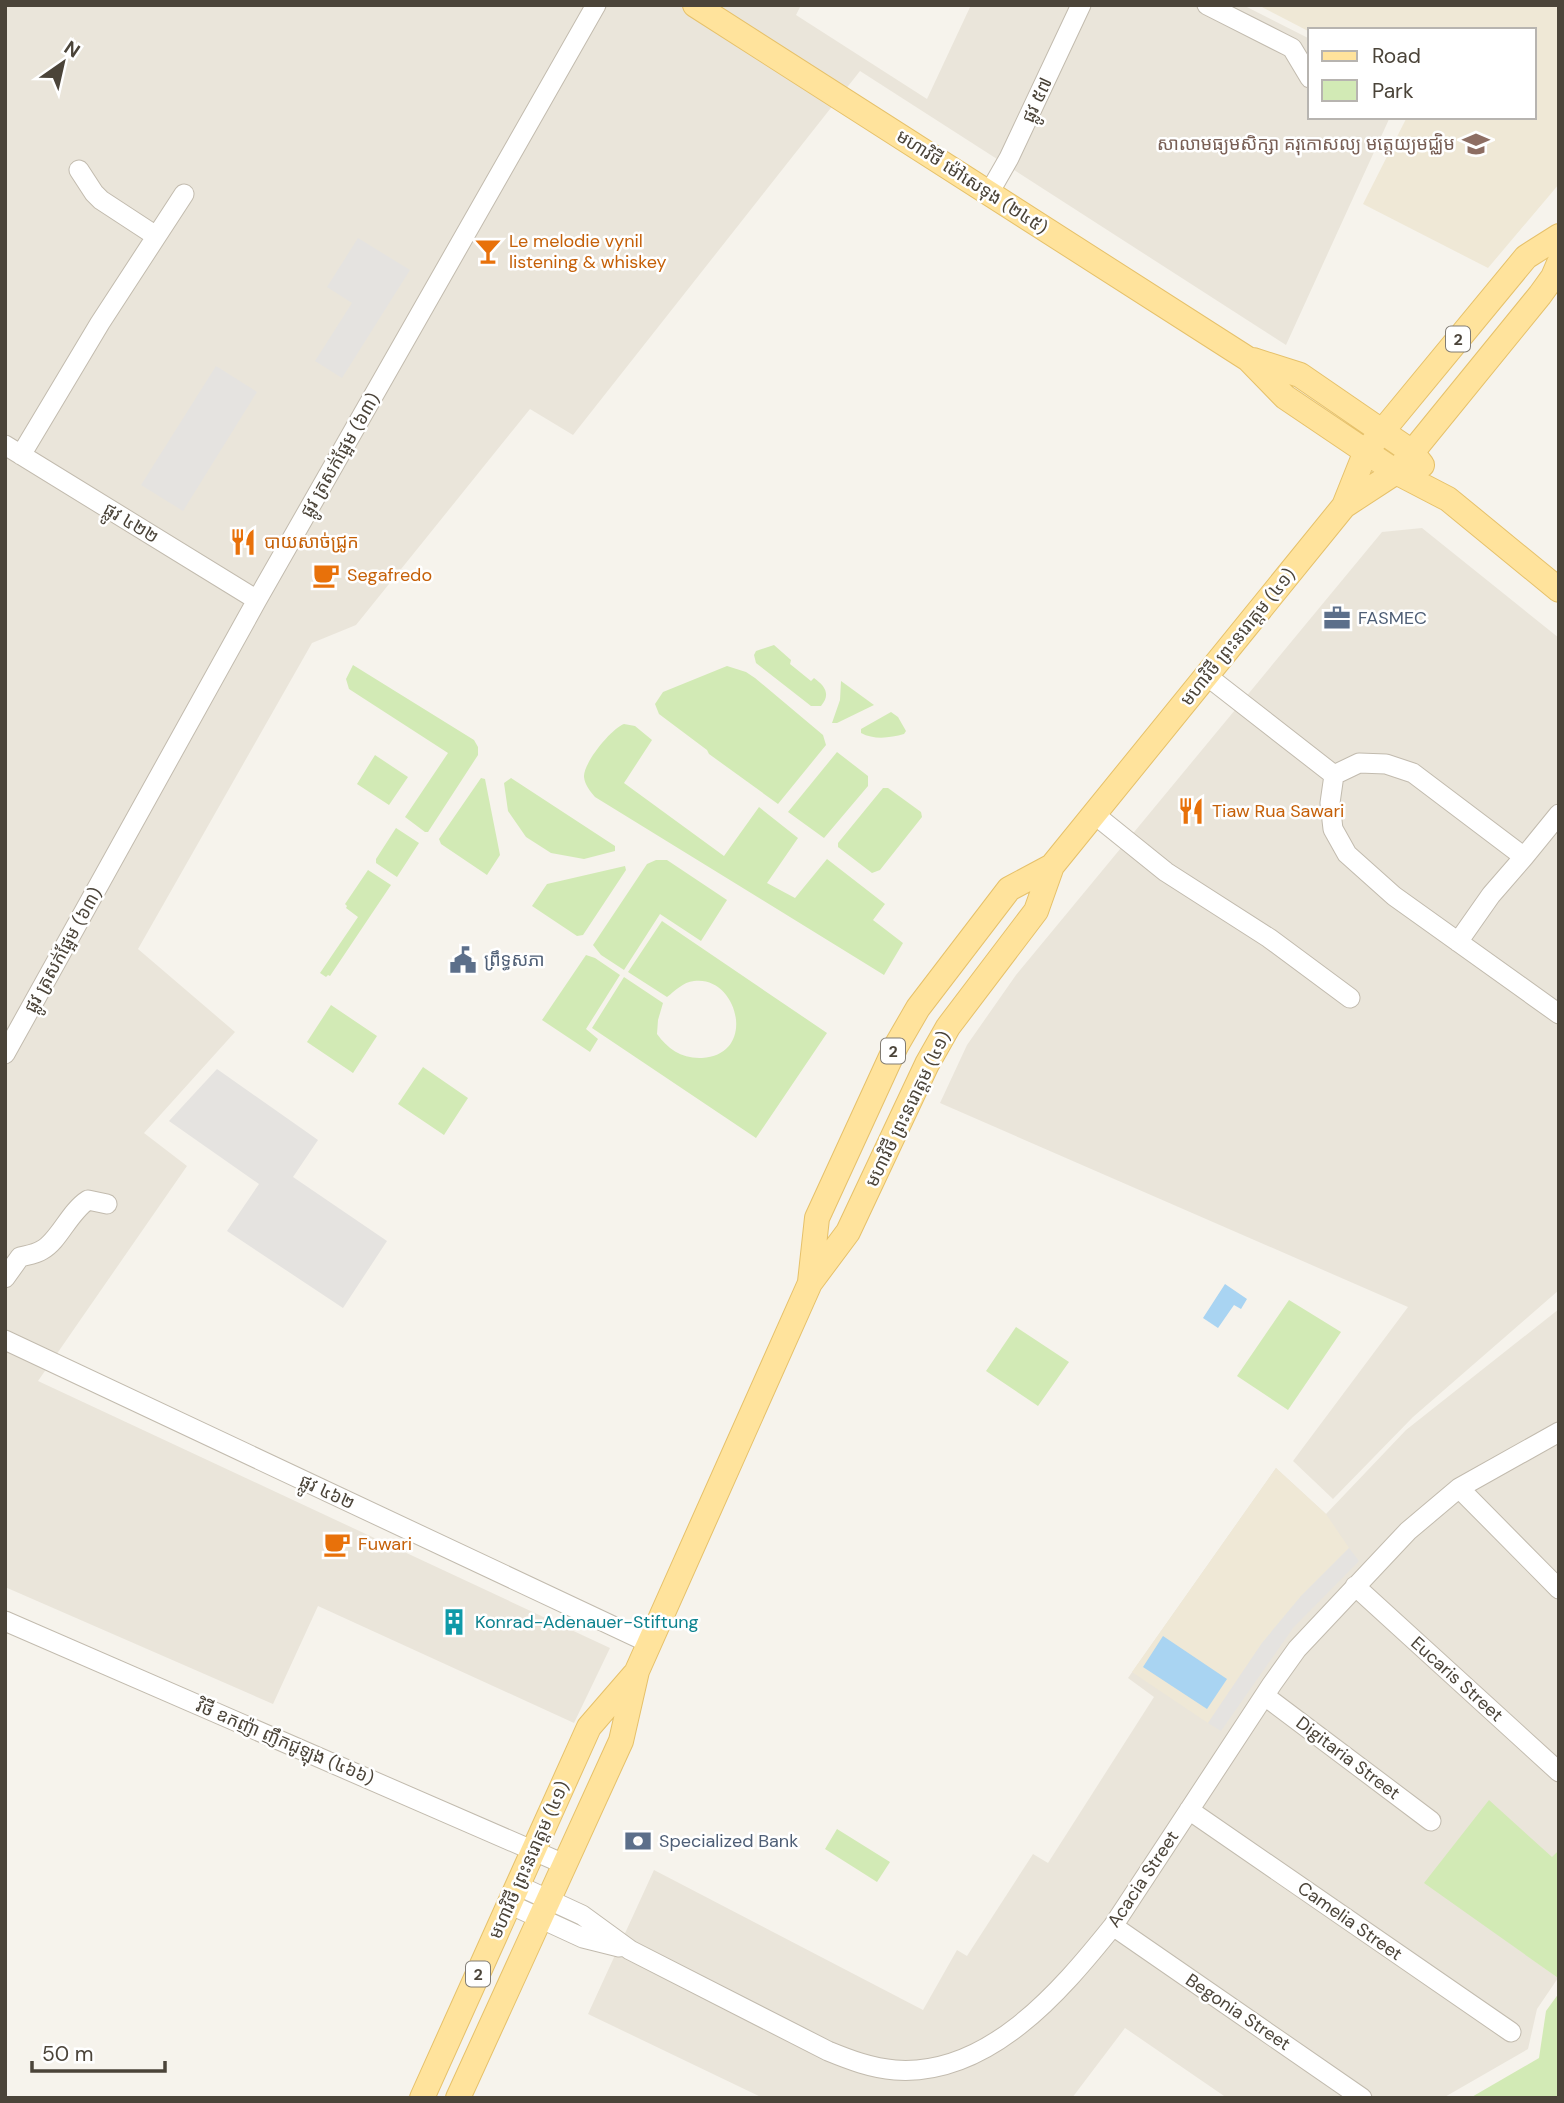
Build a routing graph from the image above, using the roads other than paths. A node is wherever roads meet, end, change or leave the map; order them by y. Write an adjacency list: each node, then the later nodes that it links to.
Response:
1 (596, 5): 21 (street, ផ្លូវ ត្រសក់ផ្អែម (៦៣))
2 (695, 5): 7 (main road, មហាវិថី ម៉ៅសេទុង (២៤៥))
3 (1081, 5): 7 (street, ផ្លូវ ៥៧)
4 (1207, 5): 5 (street)
5 (1308, 74)
6 (79, 170): 9 (street)
7 (989, 193): 12 (main road, មហាវិថី ម៉ៅសេទុង (២៤៥))
8 (184, 194): 9 (street)
9 (156, 236): 14 (street)
10 (1559, 236): 13 (main road, មហាវិថី ព្រះនរោត្តម (៤១) / 2)
11 (1559, 263): 16 (main road, មហាវិថី ព្រះនរោត្តម (៤១) / 2)
12 (1248, 359): 13 (main road, មហាវិថី ម៉ៅសេទុង (២៤៥)); 15 (main road, មហាវិថី ម៉ៅសេទុង (២៤៥))
13 (1383, 431): 15 (main road, មហាវិថី ព្រះនរោត្តម (៤១) / 2); 16 (main road, មហាវិថី ម៉ៅសេទុង (២៤៥))
14 (13, 450): 21 (street, ផ្លូវ ៤២២)
15 (1366, 451): 17 (main road, មហាវិថី ម៉ៅសេទុង (២៤៥)); 19 (main road, មហាវិថី ព្រះនរោត្តម (៤១) / 2)
16 (1412, 452): 17 (main road, មហាវិថី ព្រះនរោត្តម (៤១) / 2); 18 (main road, មហាវិថី ម៉ៅសេទុង (២៤៥))
17 (1396, 472): 18 (main road, មហាវិថី ម៉ៅសេទុង (២៤៥)); 19 (main road, មហាវិថី ព្រះនរោត្តម (៤១) / 2)
18 (1448, 499): 20 (main road)
19 (1344, 506): 22 (main road, មហាវិថី ព្រះនរោត្តម (៤១) / 2)
20 (1559, 590)
21 (257, 600): 31 (street, ផ្លូវ ត្រសក់ផ្អែម (៦៣))
22 (1207, 676): 23 (street); 24 (main road, មហាវិថី ព្រះនរោត្តម (៤១) / 2)
23 (1334, 775): 26 (street); 28 (street)
24 (1094, 814): 27 (main road, មហាវិថី ព្រះនរោត្តម (៤១) / 2); 29 (street)
25 (1559, 814): 26 (street)
26 (1524, 857): 28 (street)
27 (1052, 866): 34 (main road, មហាវិថី ព្រះនរោត្តម (៤១) / 2); 34 (main road, មហាវិថី ព្រះនរោត្តម (៤១) / 2)
28 (1458, 942): 30 (street)
29 (1350, 998)
30 (1559, 1014)
31 (5, 1054)
32 (107, 1204): 33 (street)
33 (5, 1278)
34 (810, 1283): 41 (main road, មហាវិថី ព្រះនរោត្តម (៤១) / 2)
35 (5, 1340): 41 (street, ផ្លូវ ៤៦២)
36 (1559, 1432): 37 (street, Acacia Street)
37 (1459, 1488): 38 (street, Acacia Street); 39 (street)
38 (1355, 1586): 43 (street, Acacia Street); 44 (street, Eucaris Street)
39 (1559, 1589)
40 (5, 1621): 47 (street, វិថី ឧកញ៉ា ញឹកជូឡុង (៤៦៦))
41 (649, 1643): 42 (main road, មហាវិថី ព្រះនរោត្តម (៤១) / 2)
42 (637, 1671): 47 (main road, មហាវិថី ព្រះនរោត្តម (៤១) / 2); 48 (main road, មហាវិថី ព្រះនរោត្តម (៤១) / 2)
43 (1265, 1696): 45 (street, Acacia Street); 46 (street, Digitaria Street)
44 (1559, 1772)
45 (1189, 1810): 51 (street, Acacia Street); 52 (street, Camelia Street)
46 (1431, 1821)
47 (533, 1850): 48 (street, វិថី ឧកញ៉ា ញឹកជូឡុង (៤៦៦)); 49 (main road, មហាវិថី ព្រះនរោត្តម (៤១) / 2)
48 (564, 1864): 50 (main road, មហាវិថី ព្រះនរោត្តម (៤១) / 2)
49 (513, 1895): 50 (street, Acacia Street); 53 (main road, មហាវិថី ព្រះនរោត្តម (៤១) / 2)
50 (544, 1909): 51 (street, Acacia Street); 54 (main road, មហាវិថី ព្រះនរោត្តម (៤១) / 2)
51 (1113, 1926): 55 (street, Begonia Street)
52 (1511, 2032)
53 (422, 2098)
54 (458, 2098)
55 (1362, 2098)

